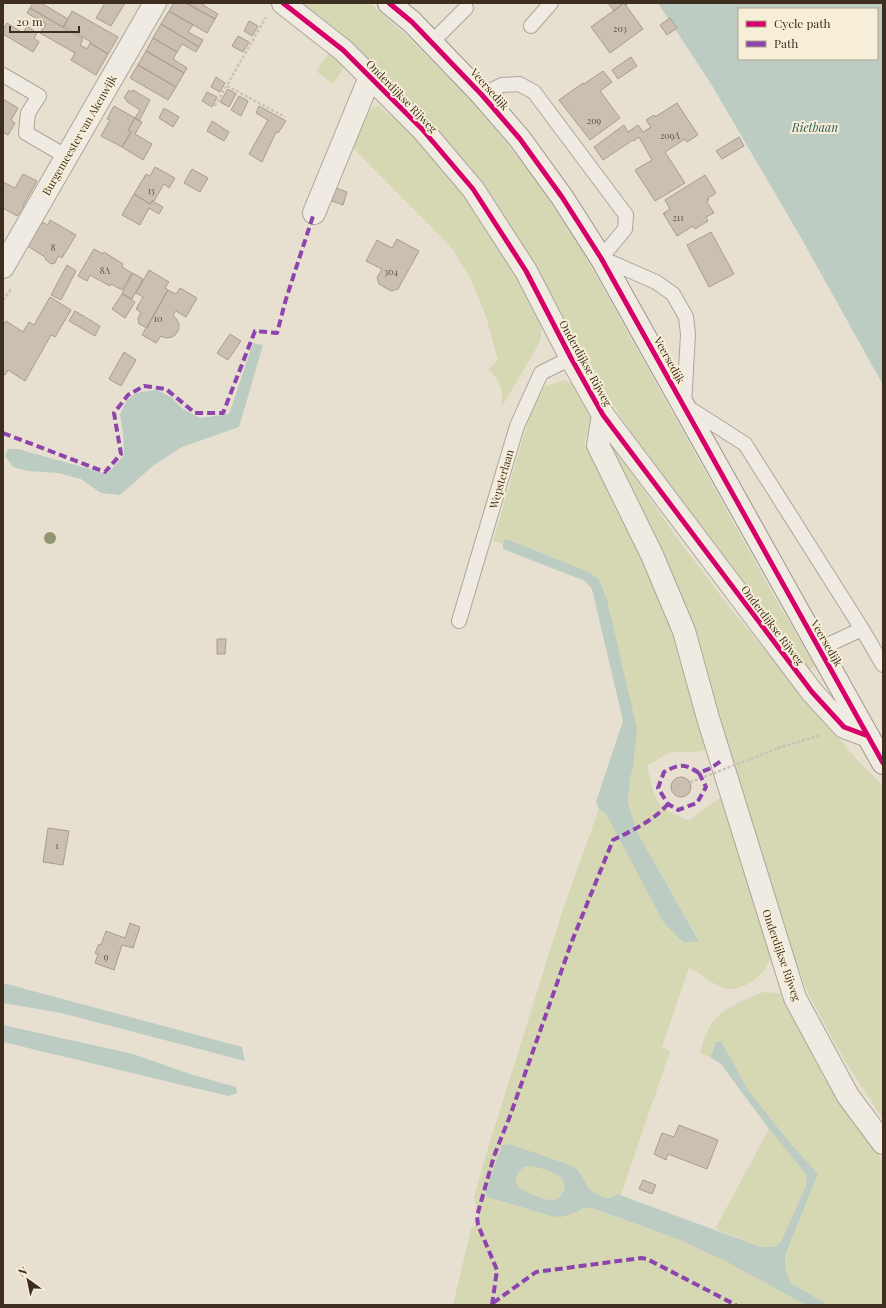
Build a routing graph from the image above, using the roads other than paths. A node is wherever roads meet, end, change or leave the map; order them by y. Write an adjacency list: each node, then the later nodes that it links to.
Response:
1 (155, 3): 11 (street, Burgemeester van Akenwijk)
2 (389, 3): 7 (street, Veersedijk)
3 (551, 3): 6 (lane)
4 (466, 8): 7 (lane)
5 (275, 9): 9 (street, Onderdijkse Rijweg)
6 (531, 26)
7 (432, 42): 10 (street, Veersedijk)
8 (3, 75): 11 (lane)
9 (370, 77): 12 (street); 15 (street, Onderdijkse Rijweg)
10 (482, 95): 13 (street, Veersedijk); 13 (lane, Veersedijk)
11 (67, 157): 14 (street, Burgemeester van Akenwijk)
12 (314, 213)
13 (601, 258): 16 (street, Veersedijk); 16 (lane, Veersedijk)
14 (3, 268)
15 (571, 358): 17 (street, Onderdijkse Rijweg); 18 (lane, Wepsterlaan)
16 (684, 405): 19 (lane, Veersedijk); 20 (street, Veersedijk)
17 (603, 415): 22 (street, Onderdijkse Rijweg); 24 (street, Onderdijkse Rijweg)
18 (459, 621)
19 (862, 629): 20 (lane, Veersedijk); 21 (lane)
20 (819, 649): 22 (street, Veersedijk)
21 (883, 665)
22 (868, 736): 23 (street, Veersedijk)
23 (883, 763)
24 (883, 1143)

